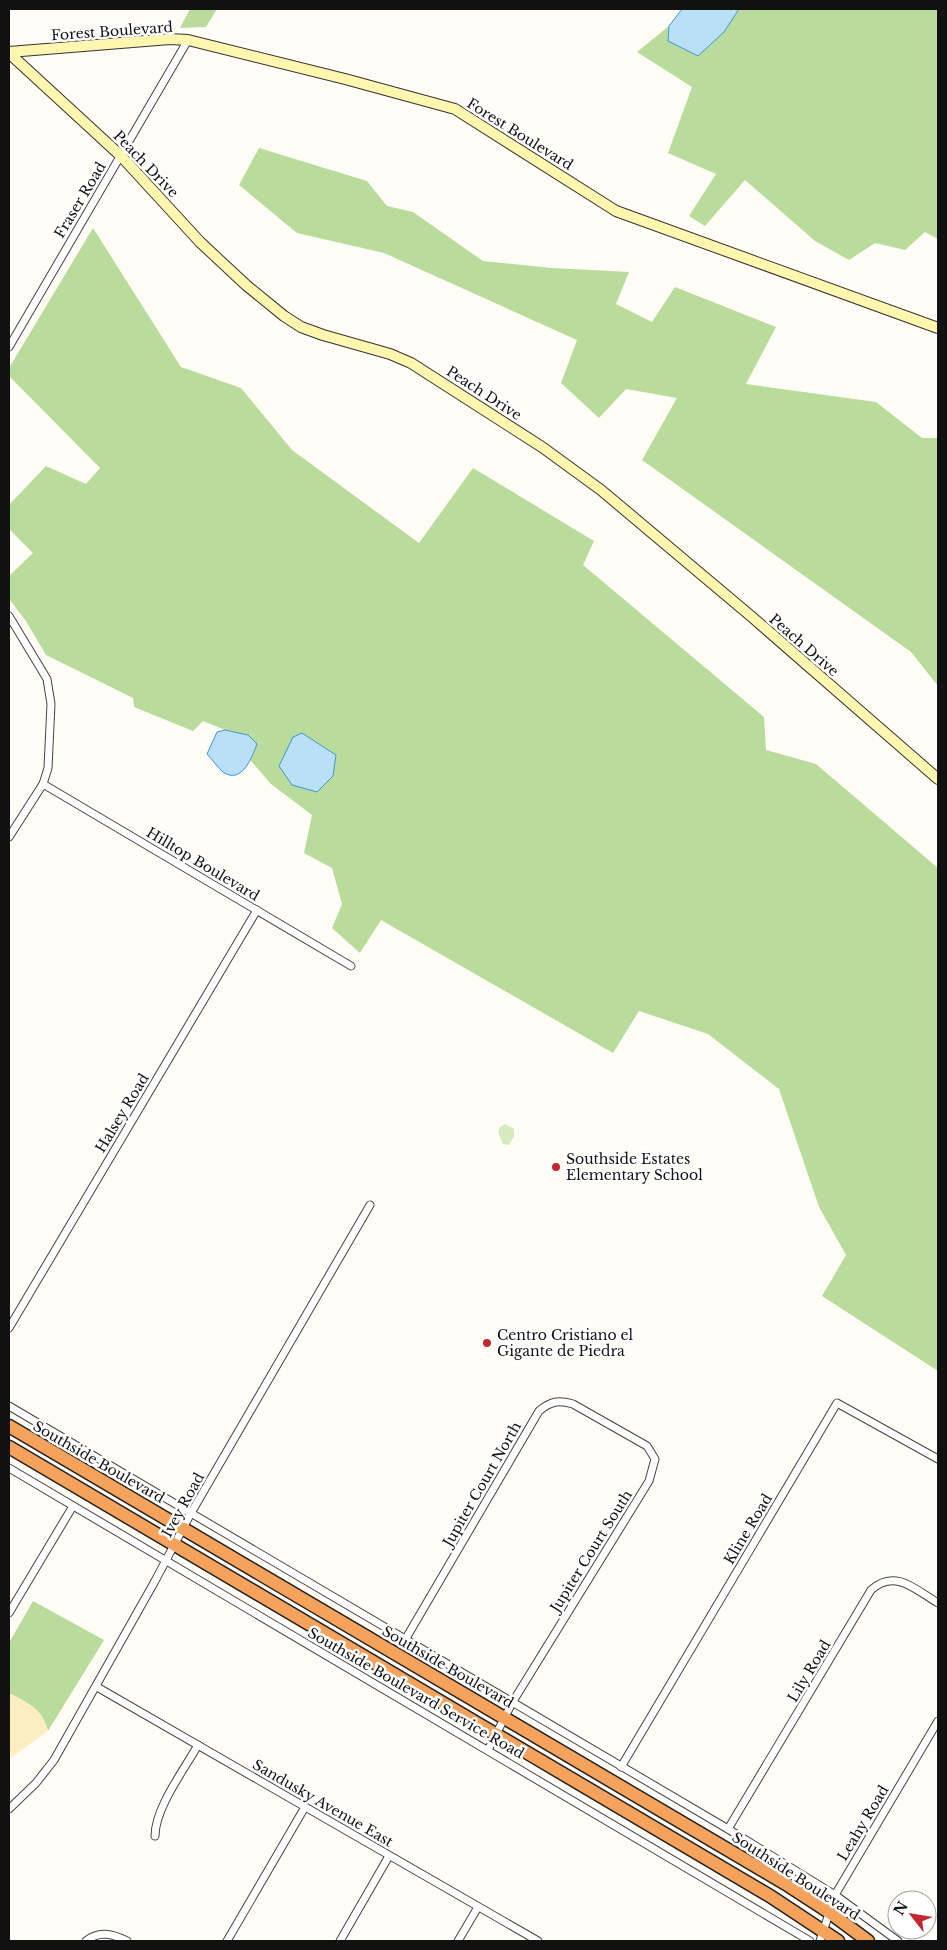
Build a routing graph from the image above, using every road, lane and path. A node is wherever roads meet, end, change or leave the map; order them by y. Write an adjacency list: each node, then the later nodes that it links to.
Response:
1 (188, 40): 2 (main road, Forest Boulevard); 3 (street, Fraser Road); 4 (main road, Forest Boulevard)
2 (9, 53): 3 (main road, Peach Drive)
3 (121, 156): 5 (street, Fraser Road); 7 (main road, Peach Drive)
4 (938, 328)
5 (9, 347)
6 (9, 616): 8 (street)
7 (938, 779)
8 (43, 784): 9 (street); 10 (street, Hilltop Boulevard)
9 (9, 837)
10 (257, 910): 11 (street, Hilltop Boulevard); 13 (street, Halsey Road)
11 (350, 966)
12 (370, 1205): 21 (street, Ivey Road)
13 (9, 1328)
14 (9, 1406): 21 (street)
15 (611, 1425): 27 (street, Jupiter Court North); 29 (street, Jupiter Court South)
16 (9, 1426): 22 (highway, Southside Boulevard)
17 (9, 1447): 23 (highway)
18 (938, 1459): 35 (street, Kline Road)
19 (9, 1468): 20 (street, Southside Boulevard Service Road)
20 (72, 1506): 24 (street, Southside Boulevard Service Road); 26 (street)
21 (191, 1513): 22 (street, Ivey Road); 27 (street)
22 (183, 1529): 23 (street, Ivey Road); 30 (highway, Southside Boulevard)
23 (175, 1546): 24 (street, Ivey Road); 32 (highway)
24 (167, 1561): 28 (street, Ivey Road); 34 (street, Southside Boulevard Service Road)
25 (938, 1604): 38 (street, Lily Road)
26 (9, 1613)
27 (406, 1640): 29 (street)
28 (97, 1687): 33 (street, Sandusky Avenue East); 37 (street, Ivey Road)
29 (512, 1703): 30 (street, Jupiter Court South); 35 (street)
30 (505, 1718): 32 (street, Jupiter Court South); 43 (highway, Southside Boulevard)
31 (938, 1721): 41 (street, Leahy Road)
32 (496, 1735): 34 (street, Jupiter Court South); 44 (highway)
33 (198, 1745): 36 (street, Sandusky Avenue East); 39 (street)
34 (488, 1750): 51 (street, Southside Boulevard Service Road)
35 (621, 1767): 38 (street)
36 (305, 1807): 40 (street, Sandusky Avenue East); 47 (street)
37 (9, 1809)
38 (728, 1830): 41 (street)
39 (155, 1836)
40 (390, 1856): 42 (street, Sandusky Avenue East); 48 (street)
41 (835, 1895): 43 (street, Leahy Road); 54 (street)
42 (478, 1907): 49 (street); 50 (street, Sandusky Avenue East)
43 (829, 1912): 44 (street, Leahy Road); 53 (highway, Southside Boulevard)
44 (821, 1936): 52 (highway)
45 (86, 1941): 46 (street)
46 (127, 1941)
47 (227, 1941)
48 (340, 1941)
49 (458, 1941)
50 (538, 1941)
51 (810, 1941)
52 (838, 1941)
53 (868, 1941)
54 (898, 1941)

